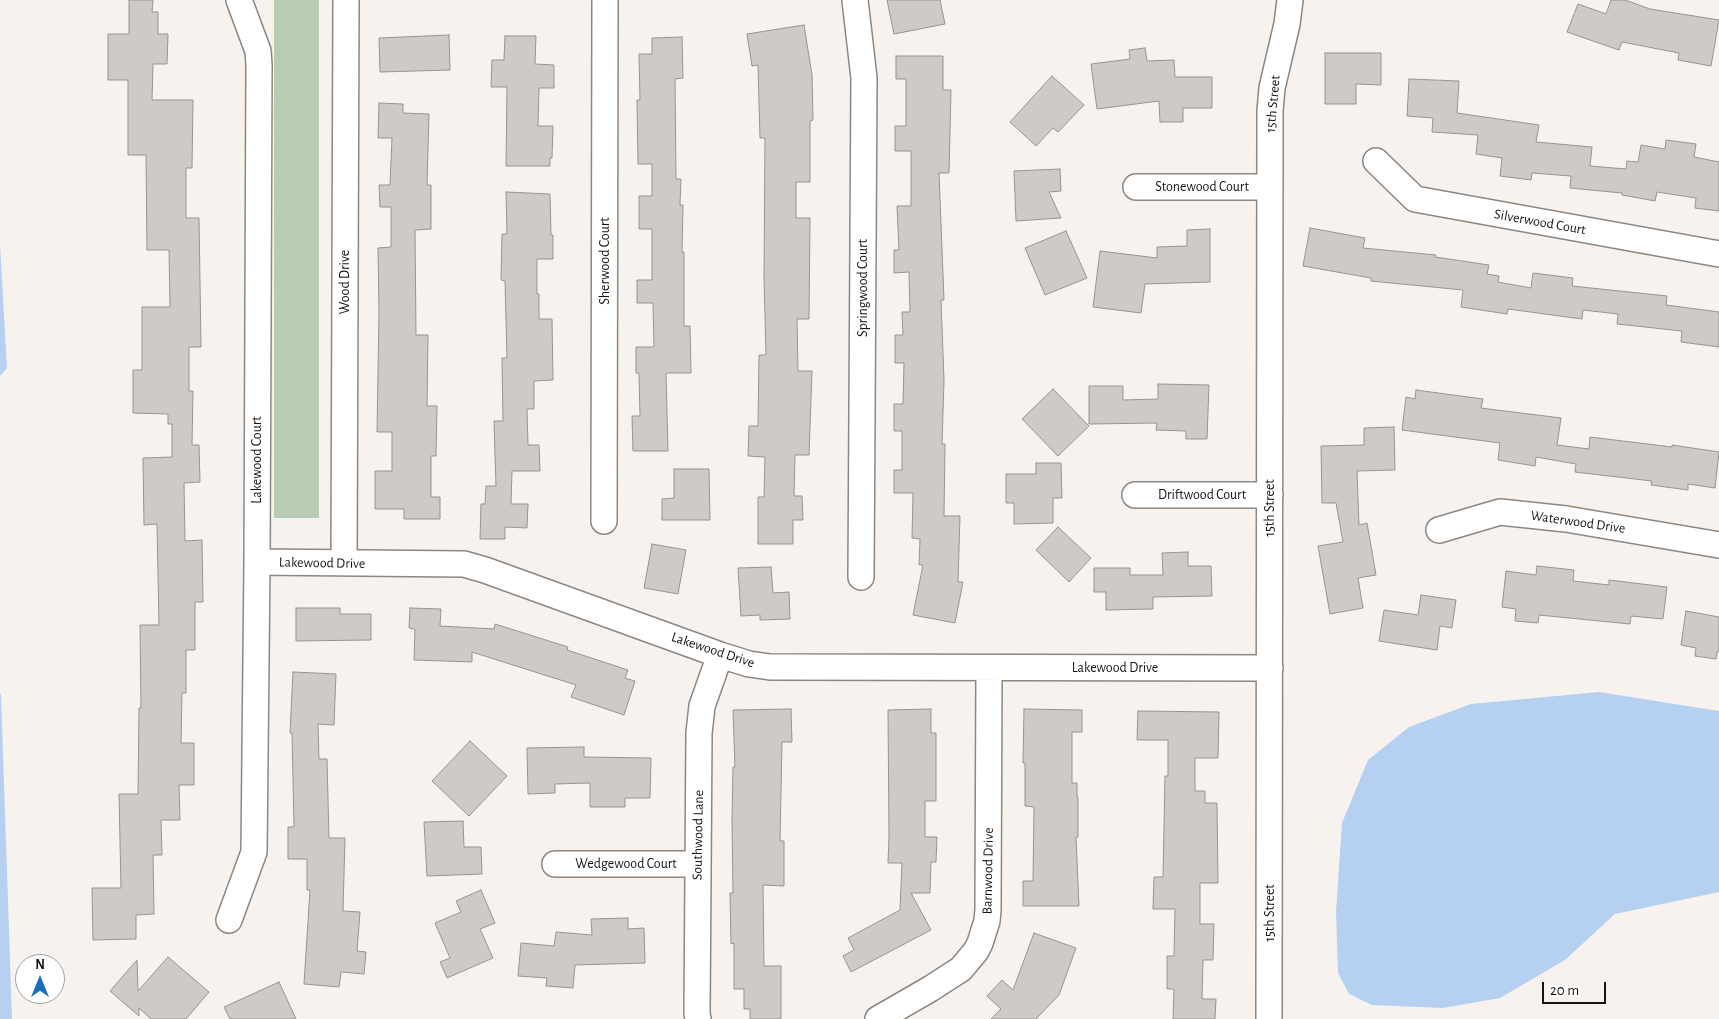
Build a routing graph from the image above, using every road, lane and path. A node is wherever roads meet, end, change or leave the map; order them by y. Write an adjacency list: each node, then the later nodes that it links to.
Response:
1 (238, 0): 15 (street, Lakewood Court)
2 (346, 0): 16 (street, Wood Drive)
3 (605, 0): 12 (street, Sherwood Court)
4 (855, 0): 17 (street, Springwood Court)
5 (1290, 0): 8 (street, 15th Street)
6 (1376, 161): 9 (street, Silverwood Court)
7 (1136, 187): 8 (street, Stonewood Court)
8 (1269, 187): 11 (street, 15th Street)
9 (1719, 254)
10 (1135, 495): 11 (street, Driftwood Court)
11 (1270, 495): 20 (street, 15th Street)
12 (604, 521)
13 (1439, 530): 14 (street, Waterwood Drive)
14 (1719, 545)
15 (257, 562): 16 (street, Lakewood Drive); 23 (street, Lakewood Court)
16 (344, 563): 18 (street, Lakewood Drive)
17 (862, 577)
18 (720, 655): 19 (street, Lakewood Drive); 22 (street, Southwood Lane)
19 (989, 668): 20 (street, Lakewood Drive); 25 (street, Barnwood Drive)
20 (1270, 668): 26 (street, 15th Street)
21 (555, 864): 22 (street, Wedgewood Court)
22 (698, 864): 24 (street, Southwood Lane)
23 (229, 920)
24 (698, 1019)
25 (878, 1019)
26 (1269, 1019)

